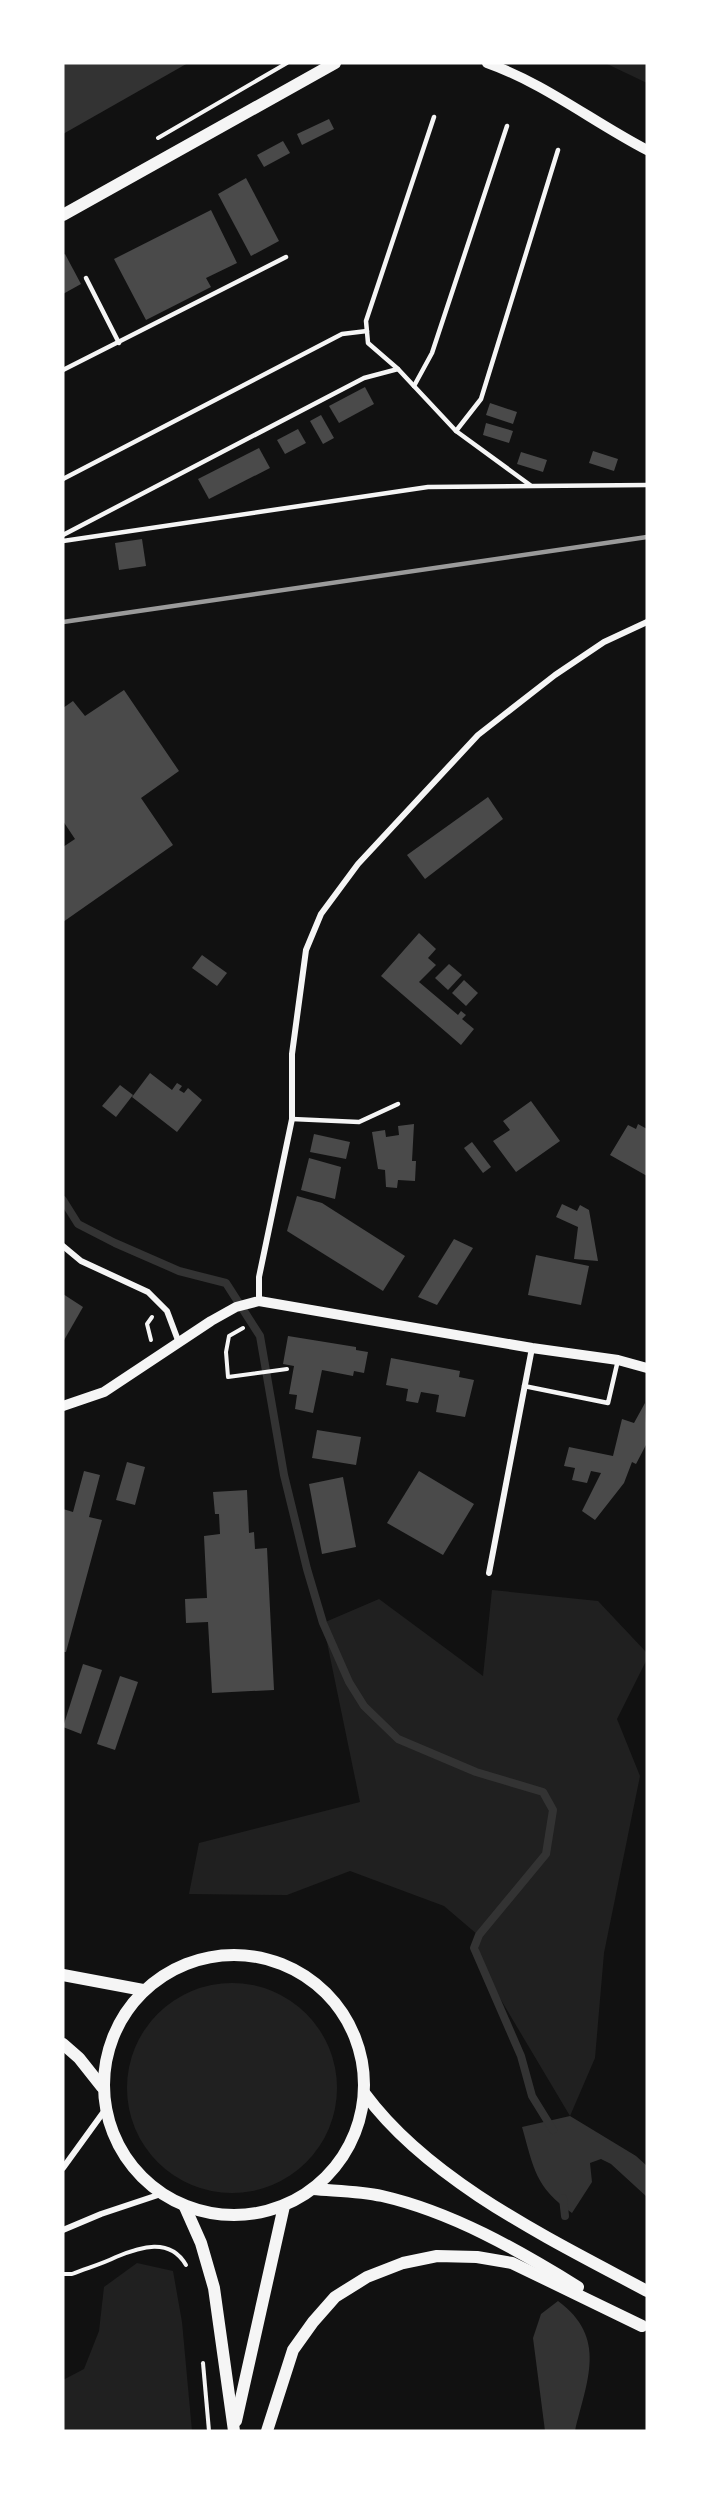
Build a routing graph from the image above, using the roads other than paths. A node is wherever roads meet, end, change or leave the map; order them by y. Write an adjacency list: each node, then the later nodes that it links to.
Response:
1 (335, 63): 9 (main road)
2 (487, 63): 4 (street)
3 (510, 63): 4 (street)
4 (517, 74): 8 (street)
5 (434, 117): 12 (lane)
6 (507, 126): 16 (lane)
7 (558, 150): 17 (lane)
8 (647, 150)
9 (63, 215)
10 (286, 257): 13 (lane)
11 (86, 278): 13 (lane)
12 (367, 331): 14 (lane); 18 (lane)
13 (119, 343): 15 (lane)
14 (398, 369): 16 (lane); 21 (lane)
15 (63, 370)
16 (414, 386): 17 (lane)
17 (456, 431): 19 (lane)
18 (63, 479)
19 (530, 485): 20 (lane); 22 (lane)
20 (647, 485)
21 (63, 535)
22 (63, 541)
23 (647, 622): 25 (street)
24 (398, 1104): 25 (lane)
25 (292, 1119): 27 (street)
26 (63, 1246): 28 (street)
27 (259, 1301): 28 (street); 29 (street)
28 (179, 1343): 33 (street)
29 (532, 1348): 30 (street); 32 (street)
30 (618, 1360): 31 (street); 32 (lane)
31 (647, 1368)
32 (524, 1386): 34 (street)
33 (63, 1406)
34 (489, 1574)
35 (63, 1975): 36 (main road)
36 (143, 1990): 38 (main road); 39 (main road)
37 (63, 2043): 38 (main road)
38 (102, 2087): 40 (main road)
39 (365, 2094): 42 (main road); 47 (main road)
40 (105, 2110): 41 (street); 43 (main road)
41 (63, 2168)
42 (313, 2189): 45 (main road); 48 (main road)
43 (161, 2194): 44 (main road); 46 (street)
44 (185, 2206): 45 (main road); 49 (main road)
45 (284, 2206): 49 (main road)
46 (63, 2230)
47 (647, 2291)
48 (644, 2328): 50 (main road)
49 (234, 2430)
50 (267, 2431)

